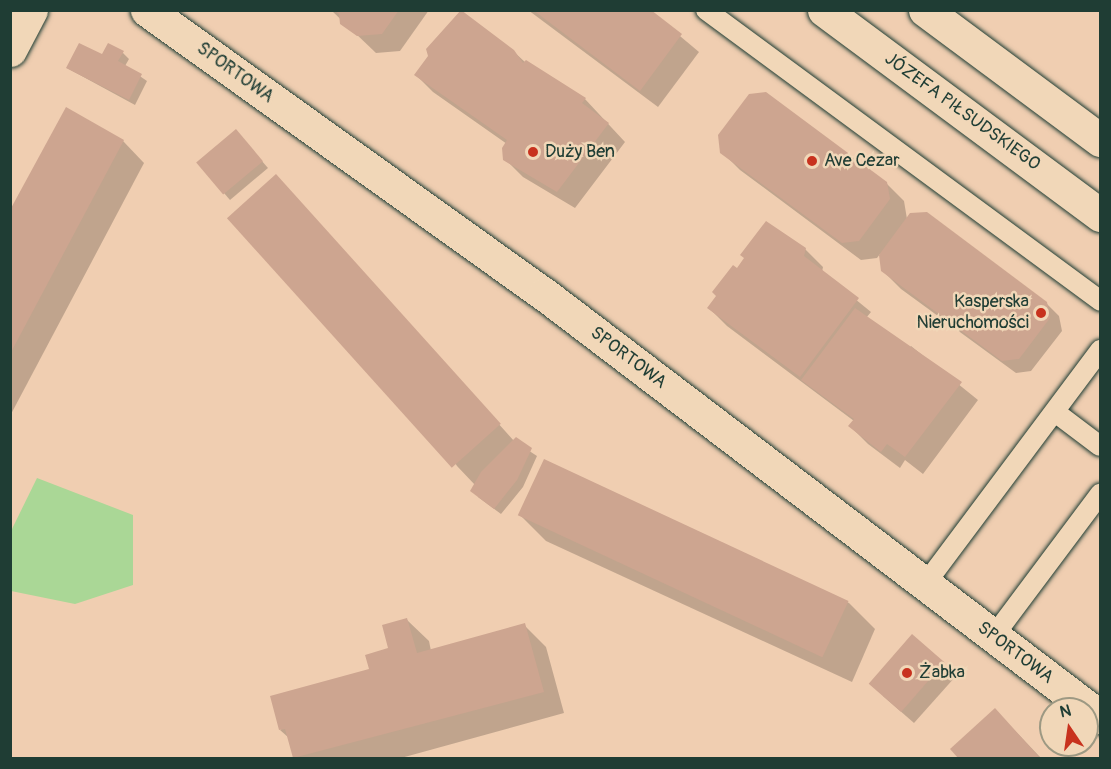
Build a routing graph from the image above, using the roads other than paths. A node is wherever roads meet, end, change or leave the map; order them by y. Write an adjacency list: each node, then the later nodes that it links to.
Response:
1 (31, 10): 6 (street)
2 (147, 10): 14 (street, SPORTOWA)
3 (706, 10): 9 (lane)
4 (824, 10): 8 (street, JÓZEFA PIŁSUDSKIEGO)
5 (925, 10): 7 (street)
6 (10, 50)
7 (1101, 140)
8 (1101, 215)
9 (1101, 301)
10 (1101, 350): 11 (lane)
11 (1055, 412): 12 (lane); 14 (lane)
12 (1101, 446)
13 (1101, 494): 15 (lane)
14 (926, 583): 15 (street, SPORTOWA)
15 (993, 638): 16 (street, SPORTOWA)
16 (1101, 717)

